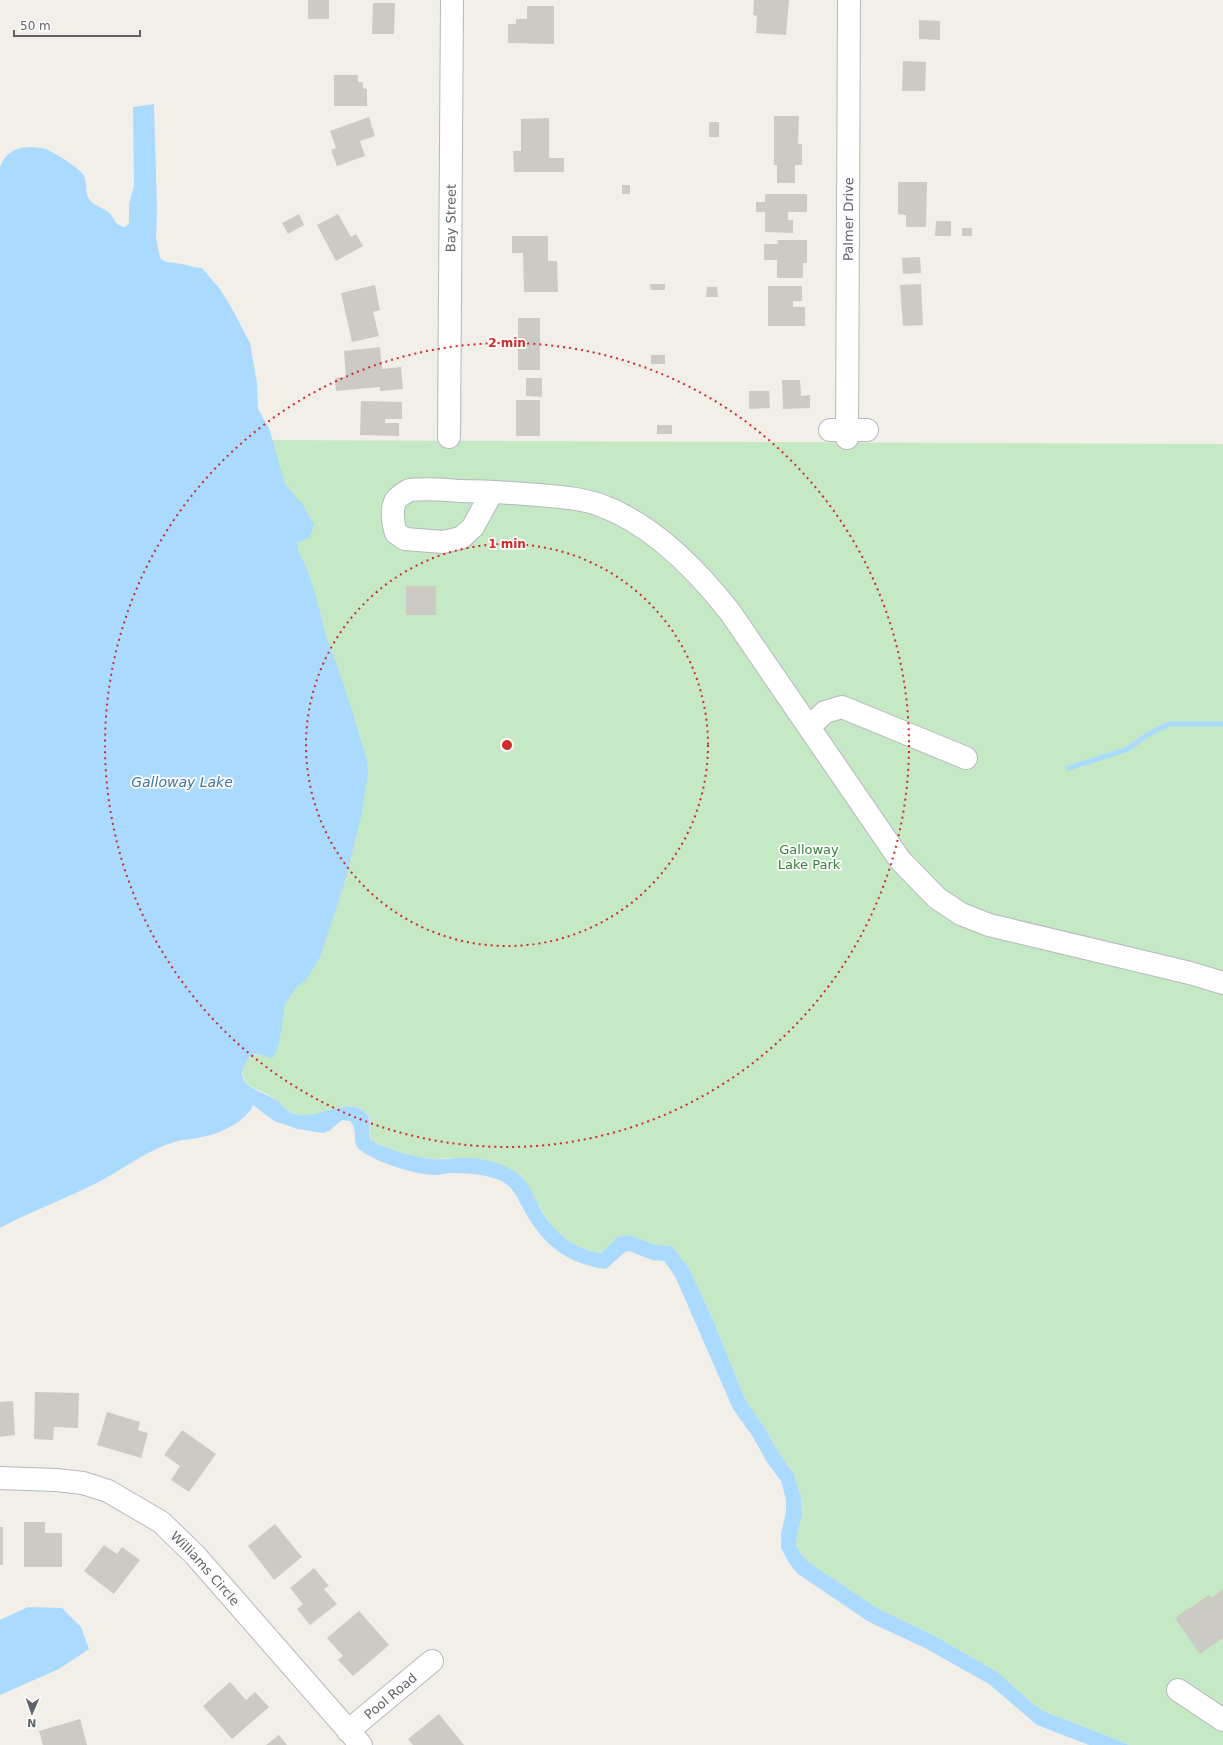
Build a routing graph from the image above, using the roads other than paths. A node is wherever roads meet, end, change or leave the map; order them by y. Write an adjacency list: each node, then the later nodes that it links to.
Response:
1 (452, 0): 4 (street, Bay Street)
2 (849, 0): 3 (street, Palmer Drive)
3 (848, 432)
4 (449, 437)
5 (492, 492): 6 (street)
6 (809, 727): 7 (street); 8 (street)
7 (966, 758)
8 (1223, 983)
9 (0, 1478): 13 (street, Williams Circle)
10 (432, 1660): 13 (street, Pool Road)
11 (1178, 1690): 12 (street)
12 (1223, 1720)
13 (354, 1738)

